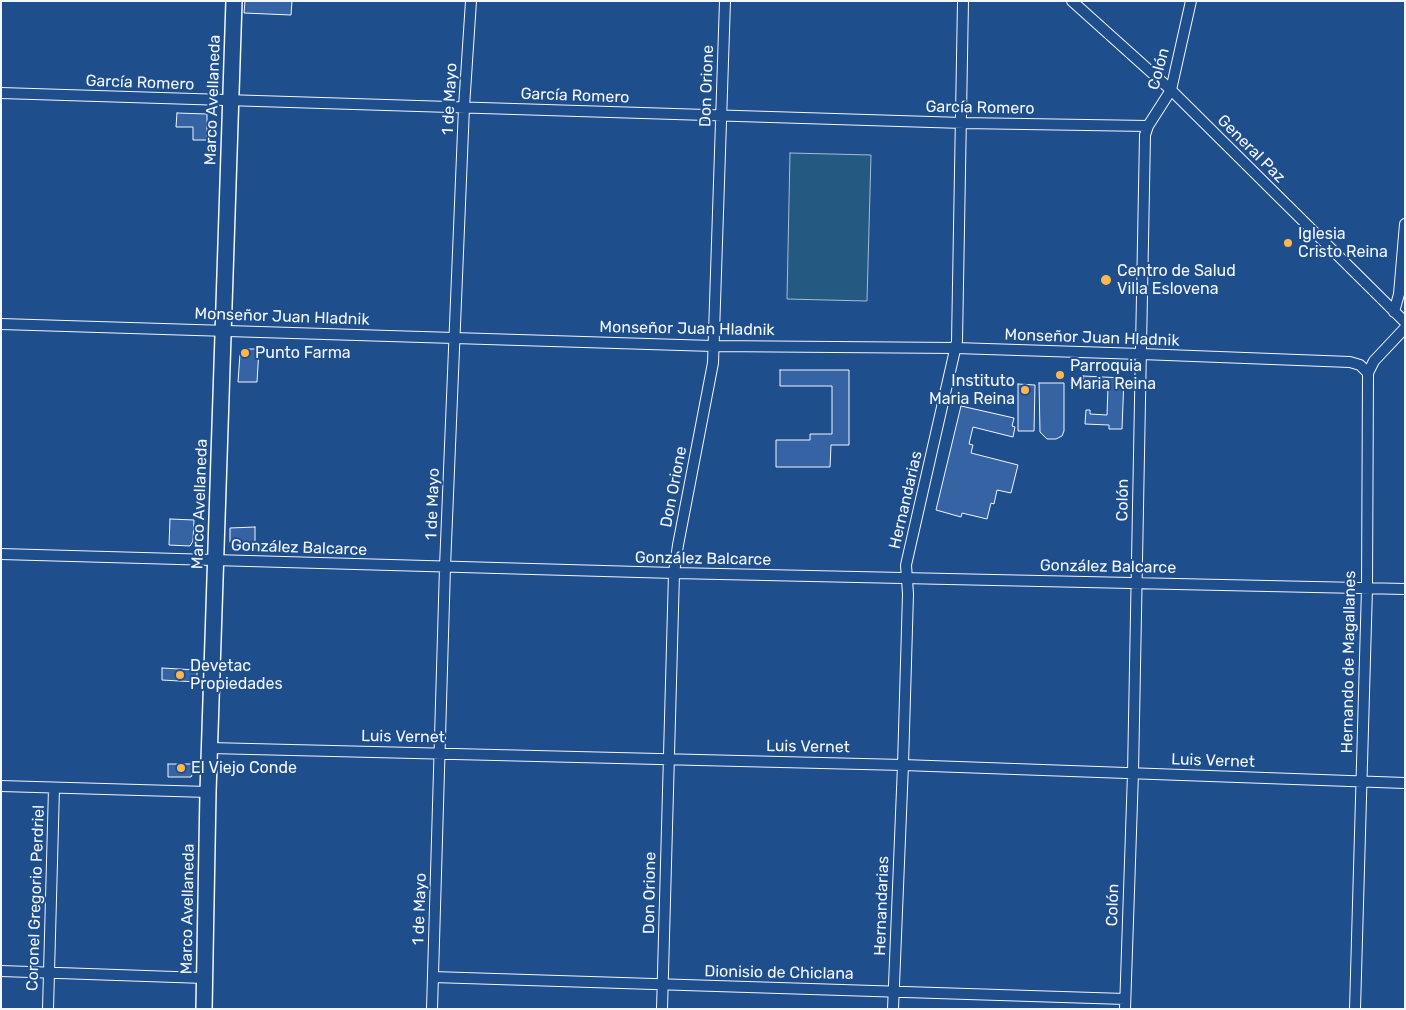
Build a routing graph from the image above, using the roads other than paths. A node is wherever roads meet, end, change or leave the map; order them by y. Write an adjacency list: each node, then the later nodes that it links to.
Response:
1 (234, 1): 9 (street, Marco Avellaneda)
2 (472, 1): 10 (street, 1 de Mayo)
3 (724, 1): 11 (street, Don Orione)
4 (963, 1): 12 (street, Hernandarias)
5 (1072, 1): 7 (street, General Paz)
6 (1191, 1): 7 (street, Colón)
7 (1171, 90): 13 (street, Colón); 15 (street, General Paz)
8 (1, 94): 9 (street, García Romero)
9 (230, 101): 10 (street, García Romero); 19 (street, Marco Avellaneda)
10 (464, 107): 11 (street, García Romero); 20 (street, 1 de Mayo)
11 (721, 115): 12 (street, García Romero); 21 (street, Don Orione)
12 (963, 123): 13 (street, García Romero); 22 (street, Hernandarias)
13 (1148, 126): 23 (street, Colón)
14 (1405, 224): 15 (street)
15 (1394, 312): 16 (street, General Paz)
16 (1405, 322)
17 (1, 324): 19 (street, Monseñor Juan Hladnik)
18 (1405, 328): 24 (street)
19 (223, 330): 20 (street, Monseñor Juan Hladnik); 26 (street, Marco Avellaneda)
20 (455, 338): 21 (street, Monseñor Juan Hladnik); 27 (street, 1 de Mayo)
21 (713, 346): 22 (street, Monseñor Juan Hladnik); 28 (street, Don Orione)
22 (956, 348): 23 (street, Monseñor Juan Hladnik); 29 (street, Hernandarias)
23 (1141, 354): 24 (street, Monseñor Juan Hladnik); 30 (street, Colón)
24 (1368, 373): 31 (street, Hernando de Magallanes)
25 (1, 554): 26 (street, González Balcarce)
26 (216, 560): 27 (street, González Balcarce); 33 (street, Marco Avellaneda)
27 (445, 567): 28 (street, González Balcarce); 34 (street, 1 de Mayo)
28 (674, 573): 29 (street, González Balcarce); 35 (street, Don Orione)
29 (907, 578): 30 (street, González Balcarce); 36 (street, Hernandarias)
30 (1136, 583): 31 (street, González Balcarce); 37 (street, Colón)
31 (1366, 588): 32 (street, González Balcarce); 38 (street, Hernando de Magallanes)
32 (1405, 589)
33 (210, 748): 34 (street, Luis Vernet); 42 (street, Marco Avellaneda)
34 (440, 752): 35 (street, Luis Vernet); 45 (street, 1 de Mayo)
35 (668, 759): 36 (street, Luis Vernet); 47 (street, Don Orione)
36 (902, 765): 37 (street, Luis Vernet); 48 (street, Hernandarias)
37 (1133, 773): 38 (street, Luis Vernet); 49 (street, Colón)
38 (1361, 781): 39 (street, Luis Vernet); 55 (street, Hernando de Magallanes)
39 (1405, 783)
40 (1, 786): 41 (street)
41 (54, 788): 42 (street); 44 (street, Coronel Gregorio Perdriel)
42 (208, 792): 46 (street, Marco Avellaneda)
43 (1, 971): 44 (street)
44 (49, 972): 46 (street); 50 (street, Coronel Gregorio Perdriel)
45 (433, 977): 47 (street, Dionisio de Chiclana); 52 (street, 1 de Mayo)
46 (204, 978): 51 (street, Marco Avellaneda)
47 (663, 985): 48 (street, Dionisio de Chiclana); 53 (street, Don Orione)
48 (894, 991): 49 (street, Dionisio de Chiclana); 54 (street, Hernandarias)
49 (1125, 1004)
50 (48, 1009)
51 (204, 1009)
52 (432, 1009)
53 (662, 1009)
54 (893, 1009)
55 (1355, 1009)

